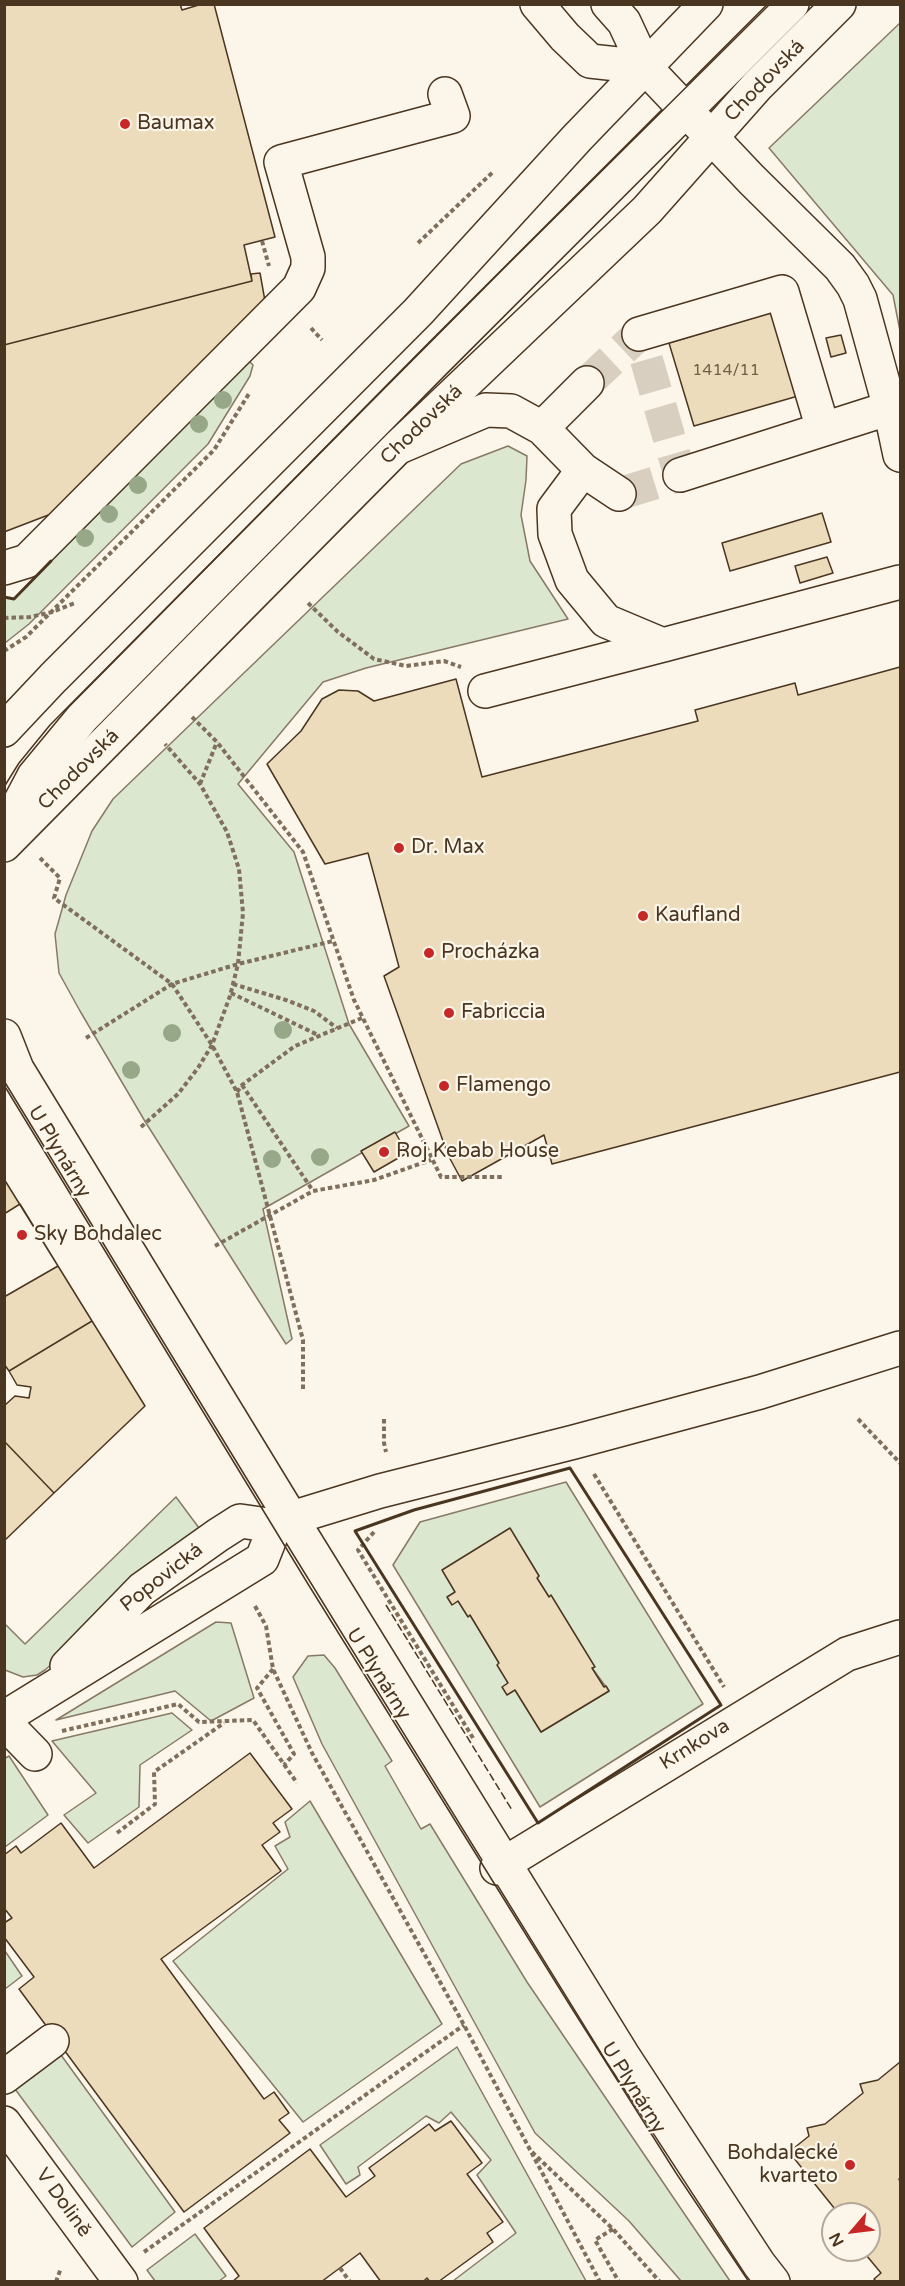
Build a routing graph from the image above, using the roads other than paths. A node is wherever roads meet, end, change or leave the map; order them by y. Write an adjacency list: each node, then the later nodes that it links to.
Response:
1 (537, 4): 6 (street)
2 (608, 4): 6 (street)
3 (706, 4): 6 (street)
4 (792, 4): 8 (street)
5 (839, 4): 9 (street, Chodovská)
6 (645, 67): 8 (street); 23 (street)
7 (445, 94): 20 (street)
8 (686, 111): 9 (street); 27 (street)
9 (711, 138): 12 (street); 15 (street, Chodovská)
10 (639, 334): 14 (street)
11 (586, 383): 13 (street)
12 (890, 408): 14 (street); 16 (street)
13 (542, 428): 15 (street); 17 (street)
14 (823, 429): 18 (street)
15 (397, 448): 28 (street, Chodovská)
16 (900, 455)
17 (583, 470): 19 (street); 22 (street)
18 (680, 475)
19 (619, 494)
20 (4, 568)
21 (900, 582): 22 (street)
22 (663, 645): 24 (street)
23 (53, 678): 25 (street); 26 (street)
24 (485, 691)
25 (4, 704)
26 (4, 730)
27 (4, 839)
28 (4, 845)
29 (4, 1036): 32 (street)
30 (4, 1061): 32 (street, U Plynárny)
31 (900, 1348): 32 (street)
32 (282, 1522): 34 (street, Popovická); 34 (street, Popovická); 36 (street, U Plynárny)
33 (900, 1636): 36 (street, Krnkova)
34 (14, 1708): 35 (street)
35 (35, 1754)
36 (500, 1866): 41 (street, U Plynárny); 42 (street)
37 (52, 2041): 38 (street)
38 (4, 2077)
39 (4, 2124): 40 (street, V Dolině)
40 (118, 2277)
41 (762, 2282)
42 (773, 2282)

